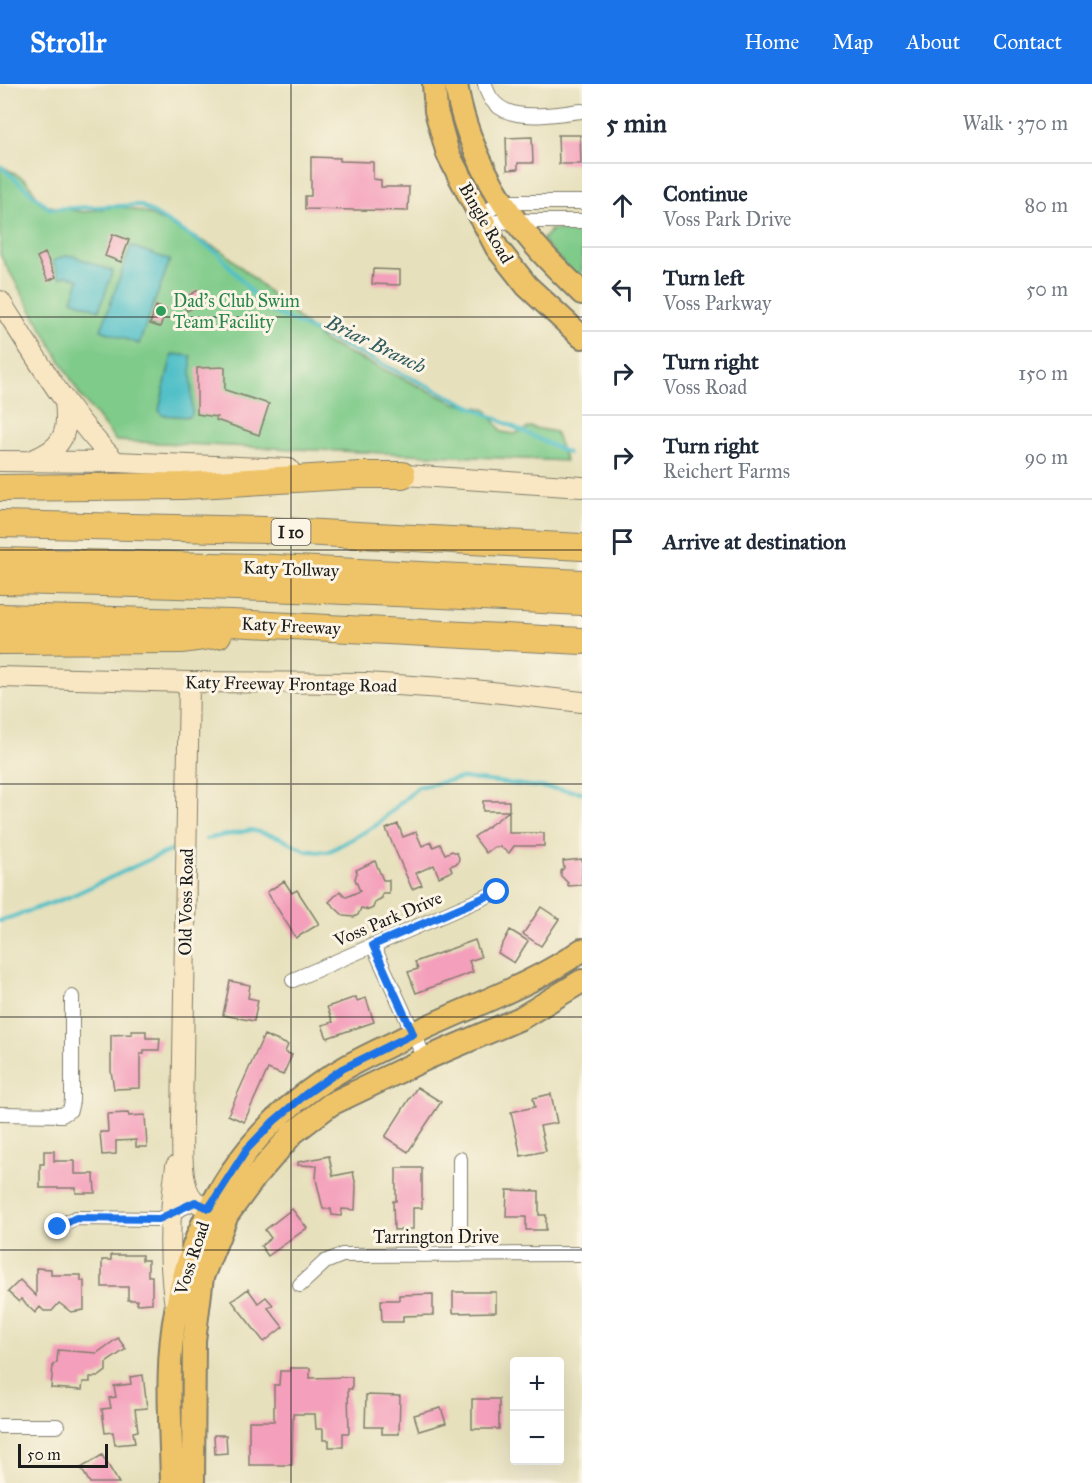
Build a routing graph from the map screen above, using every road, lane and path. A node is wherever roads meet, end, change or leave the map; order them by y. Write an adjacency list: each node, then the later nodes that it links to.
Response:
1 (434, 84): 7 (main road, Bingle Road)
2 (456, 84): 6 (main road, Bingle Road)
3 (485, 84): 4 (street)
4 (582, 111)
5 (582, 202): 6 (street)
6 (509, 212): 7 (street); 7 (street); 8 (street); 9 (main road, Bingle Road)
7 (482, 219): 11 (main road, Bingle Road)
8 (582, 221)
9 (582, 293)
10 (0, 301): 12 (main road)
11 (577, 324)
12 (65, 402): 14 (main road); 15 (main road)
13 (0, 461): 14 (main road)
14 (29, 461): 15 (main road)
15 (116, 462): 16 (main road)
16 (402, 475): 17 (main road); 18 (highway)
17 (582, 487)
18 (0, 488)
19 (0, 524): 20 (highway, I 10)
20 (582, 546)
21 (0, 561): 23 (highway, Katy Tollway)
22 (0, 581): 24 (highway, Katy Tollway)
23 (582, 583)
24 (582, 602)
25 (0, 618): 26 (highway, Katy Freeway)
26 (299, 626): 27 (highway); 28 (highway, Katy Freeway)
27 (0, 641)
28 (582, 641)
29 (0, 677): 30 (main road, Katy Freeway Frontage Road)
30 (189, 682): 31 (main road, Katy Freeway Frontage Road); 41 (main road, Old Voss Road)
31 (582, 702)
32 (497, 892): 33 (street, Voss Park Drive)
33 (373, 945): 35 (street, Voss Park Drive); 38 (street)
34 (582, 950): 38 (main road, Voss Road)
35 (293, 980)
36 (582, 981): 39 (main road, Voss Road)
37 (72, 997): 40 (street)
38 (413, 1034): 39 (street); 43 (main road, Voss Road)
39 (425, 1059): 43 (main road, Voss Road)
40 (0, 1114)
41 (182, 1122): 43 (main road, Old Voss Road); 44 (main road, Old Voss Road)
42 (459, 1158): 47 (street)
43 (211, 1208): 44 (street); 49 (main road, Voss Road); 53 (main road, Voss Road)
44 (171, 1214): 45 (street); 49 (main road, Old Voss Road)
45 (58, 1227)
46 (582, 1254): 47 (street, Tarrington Drive)
47 (460, 1255): 48 (street, Tarrington Drive)
48 (300, 1285)
49 (176, 1311): 52 (main road, Voss Road)
50 (0, 1426): 51 (street)
51 (57, 1426)
52 (172, 1483)
53 (193, 1483)

